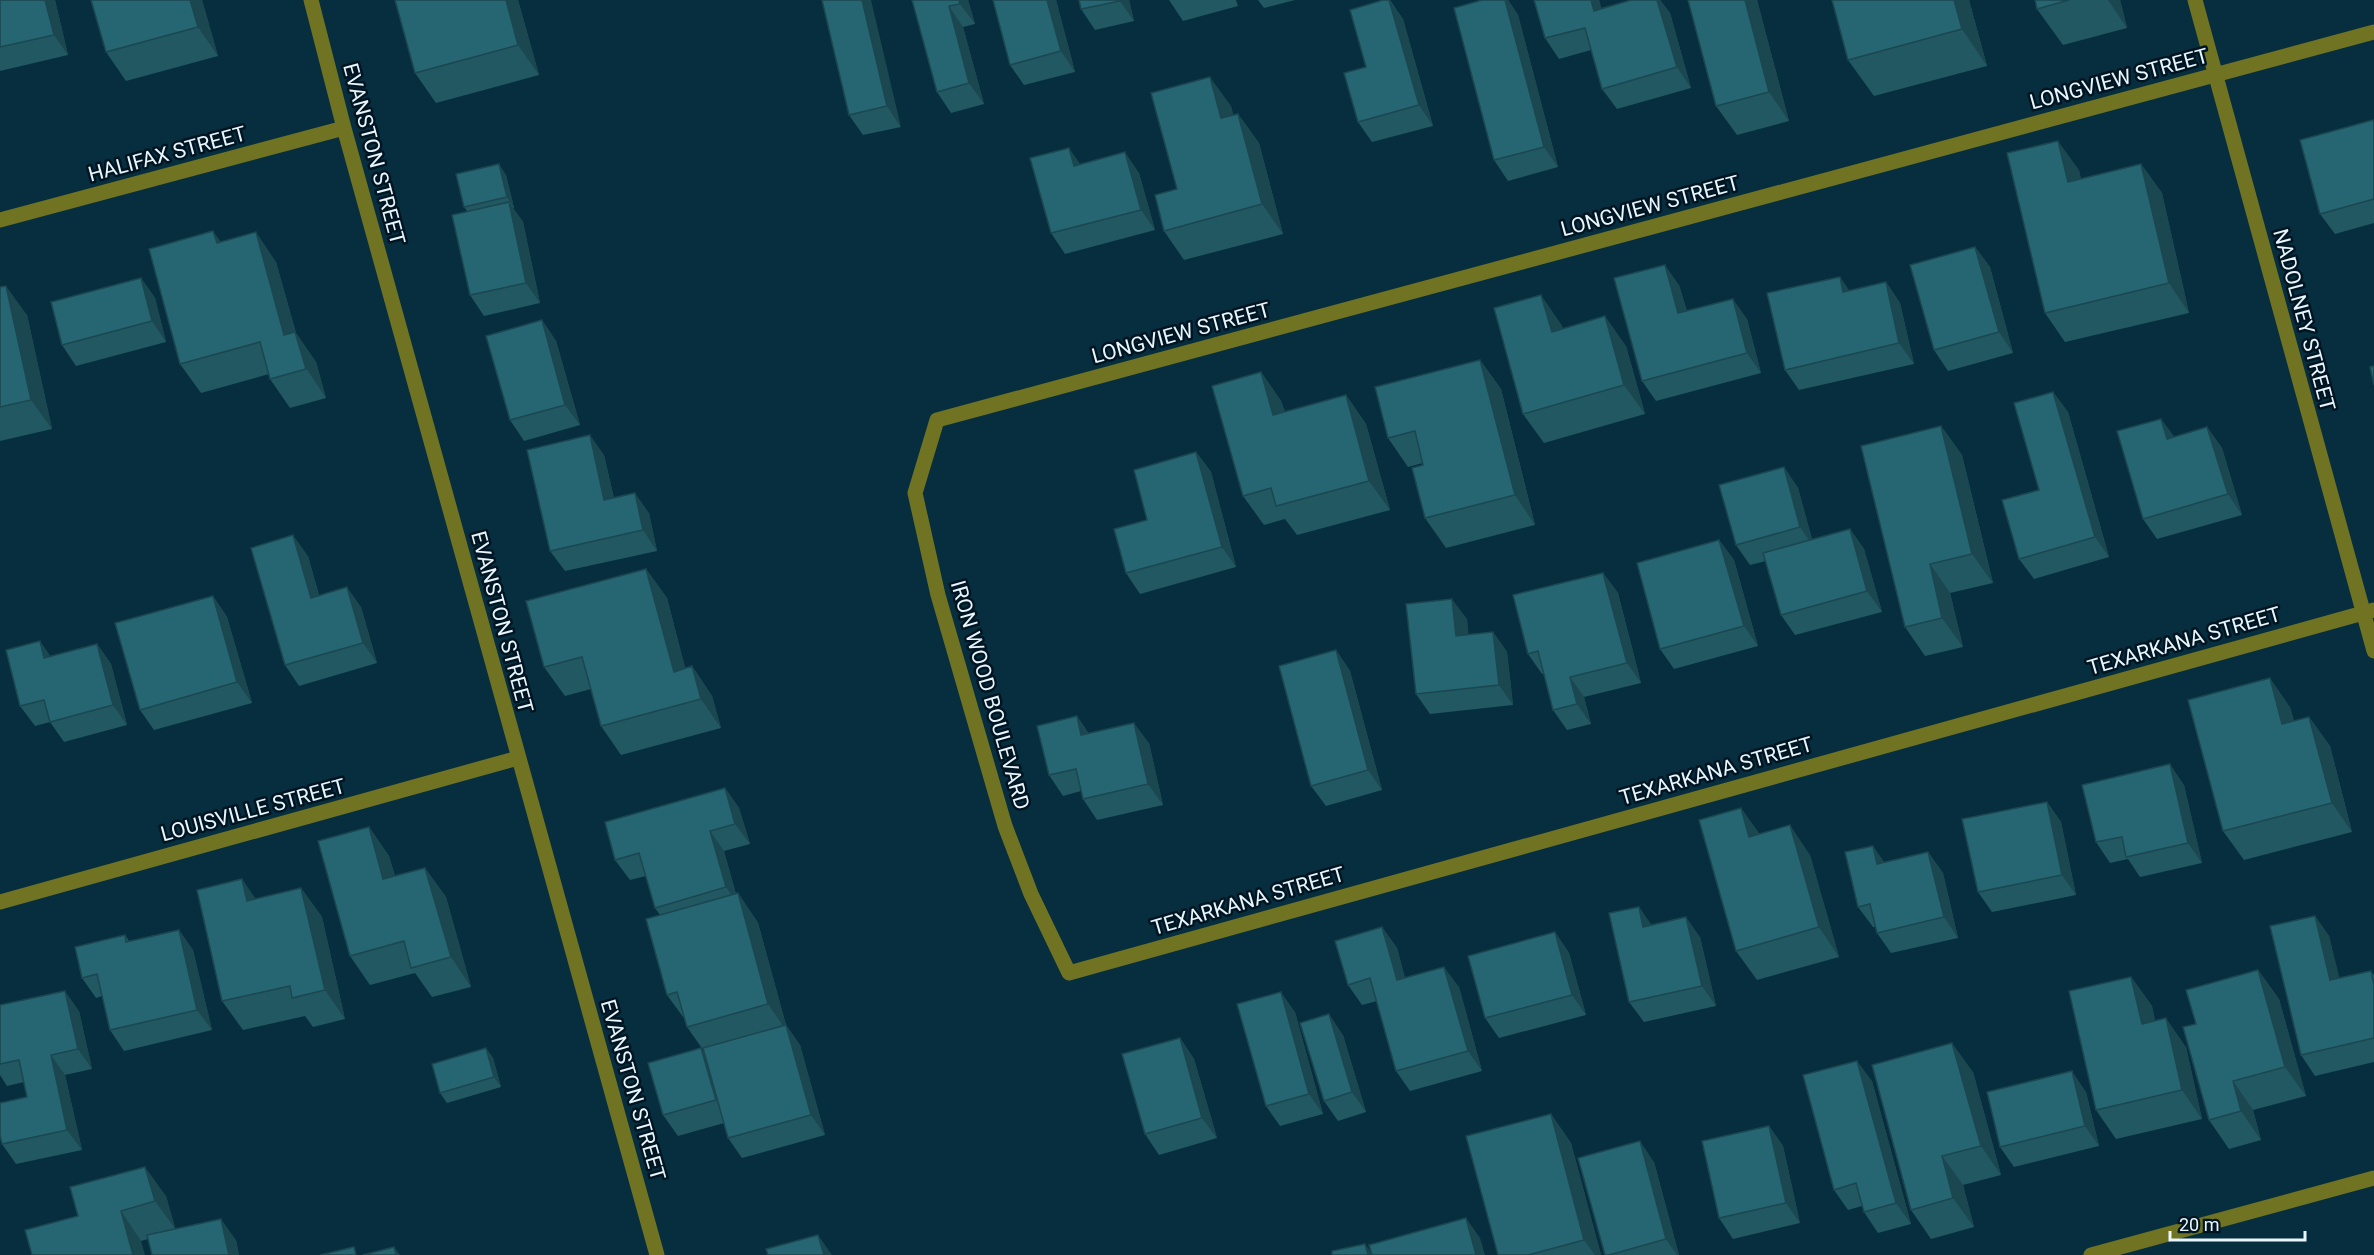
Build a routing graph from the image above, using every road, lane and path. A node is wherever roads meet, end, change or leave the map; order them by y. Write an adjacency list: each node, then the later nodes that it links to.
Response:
1 (311, 0): 5 (street, EVANSTON STREET)
2 (2194, 0): 4 (street, NADOLNEY STREET)
3 (2374, 32): 4 (street, LONGVIEW STREET)
4 (2215, 75): 7 (street, LONGVIEW STREET); 8 (street, NADOLNEY STREET)
5 (344, 128): 6 (street, HALIFAX STREET); 10 (street, EVANSTON STREET)
6 (0, 220)
7 (937, 420): 12 (street, IRON WOOD BOULEVARD)
8 (2368, 612): 9 (street, NADOLNEY STREET); 12 (street, TEXARKANA STREET)
9 (2374, 651)
10 (518, 758): 11 (street, LOUISVILLE STREET); 14 (street, EVANSTON STREET)
11 (0, 902)
12 (1069, 973)
13 (2374, 1178): 15 (street)
14 (657, 1255)
15 (2091, 1255)

